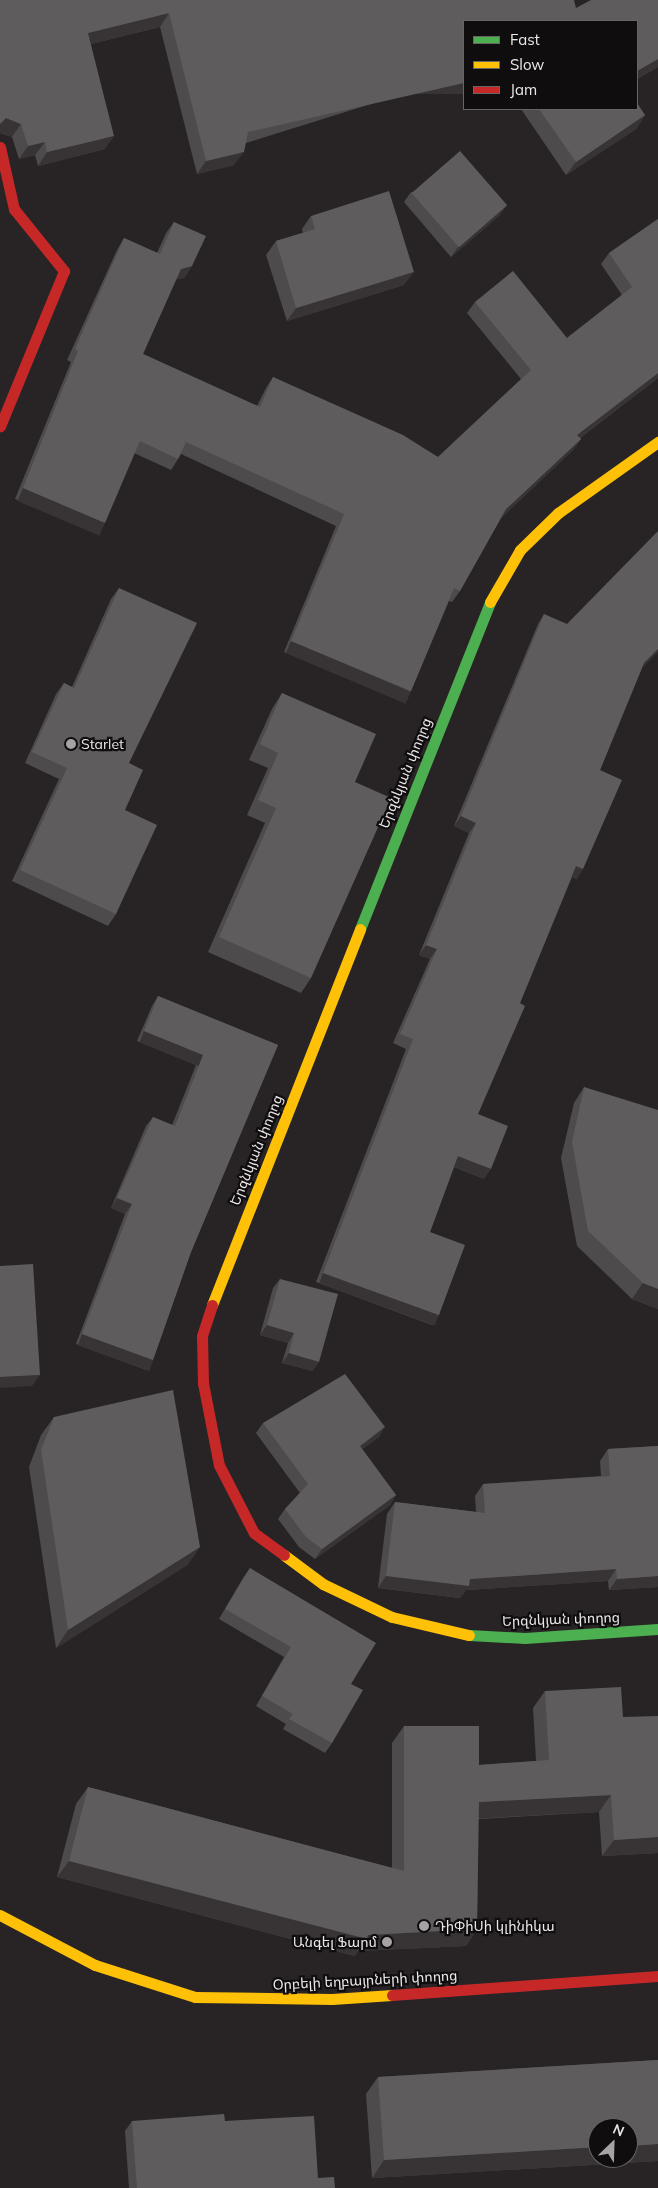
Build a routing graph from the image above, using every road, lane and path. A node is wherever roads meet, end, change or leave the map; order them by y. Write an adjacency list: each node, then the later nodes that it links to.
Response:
1 (0, 147): 2 (street)
2 (0, 426)
3 (658, 442): 4 (street, Երզնկյան փողոց)
4 (658, 1630)
5 (0, 1915): 6 (street, Օրբելի եղբայրների փողոց)
6 (658, 1976)

